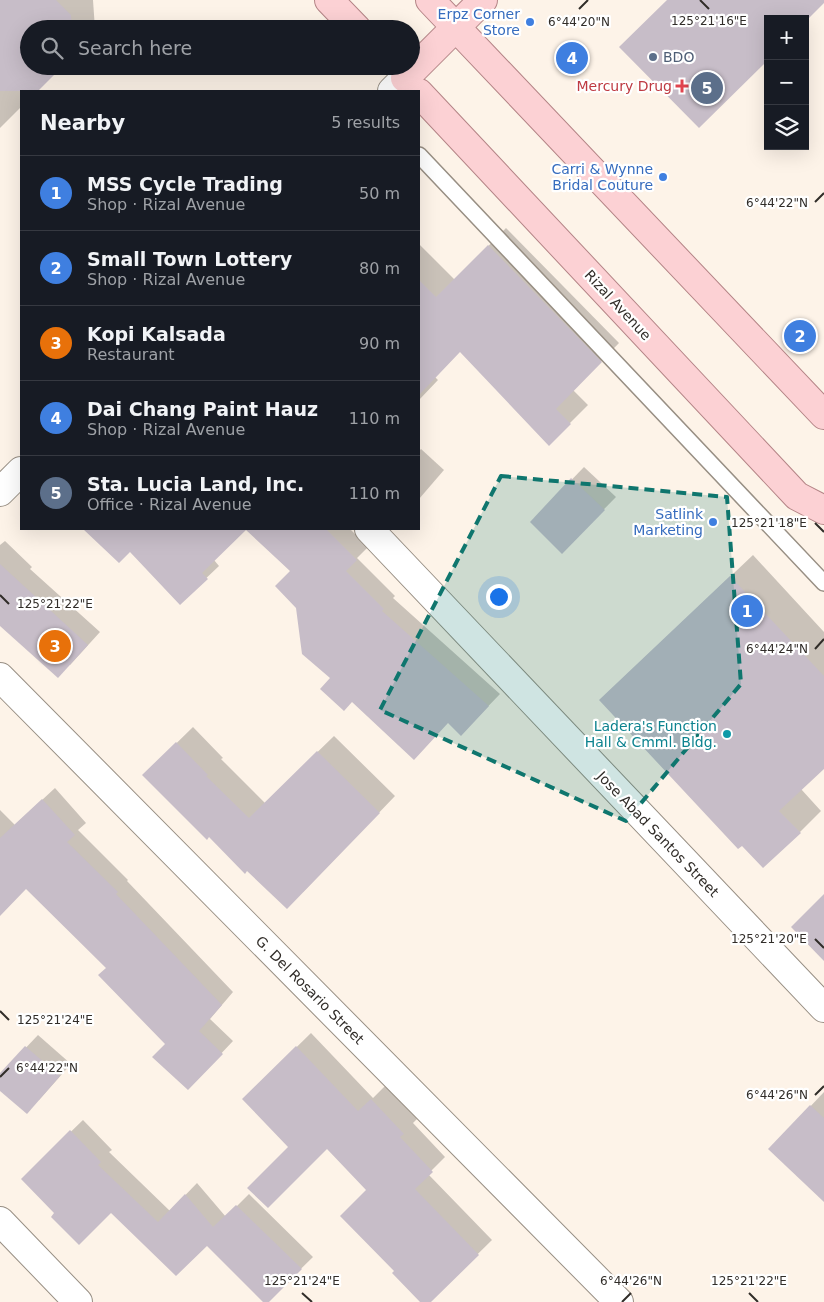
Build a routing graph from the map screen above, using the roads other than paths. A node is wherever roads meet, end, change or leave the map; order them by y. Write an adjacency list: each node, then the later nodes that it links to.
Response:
1 (329, 0): 4 (main road)
2 (430, 0): 5 (main road)
3 (483, 0): 5 (main road)
4 (348, 20)
5 (456, 27): 6 (main road); 9 (main road)
6 (420, 67)
7 (420, 100): 12 (main road, Rizal Avenue)
8 (420, 156): 14 (lane)
9 (824, 416)
10 (20, 472): 11 (street)
11 (0, 492)
12 (824, 510)
13 (370, 530): 16 (street, Jose Abad Santos Street)
14 (824, 583)
15 (0, 677): 19 (street, G. Del Rosario Street)
16 (824, 1008)
17 (0, 1221): 18 (street)
18 (78, 1302)
19 (619, 1302)

